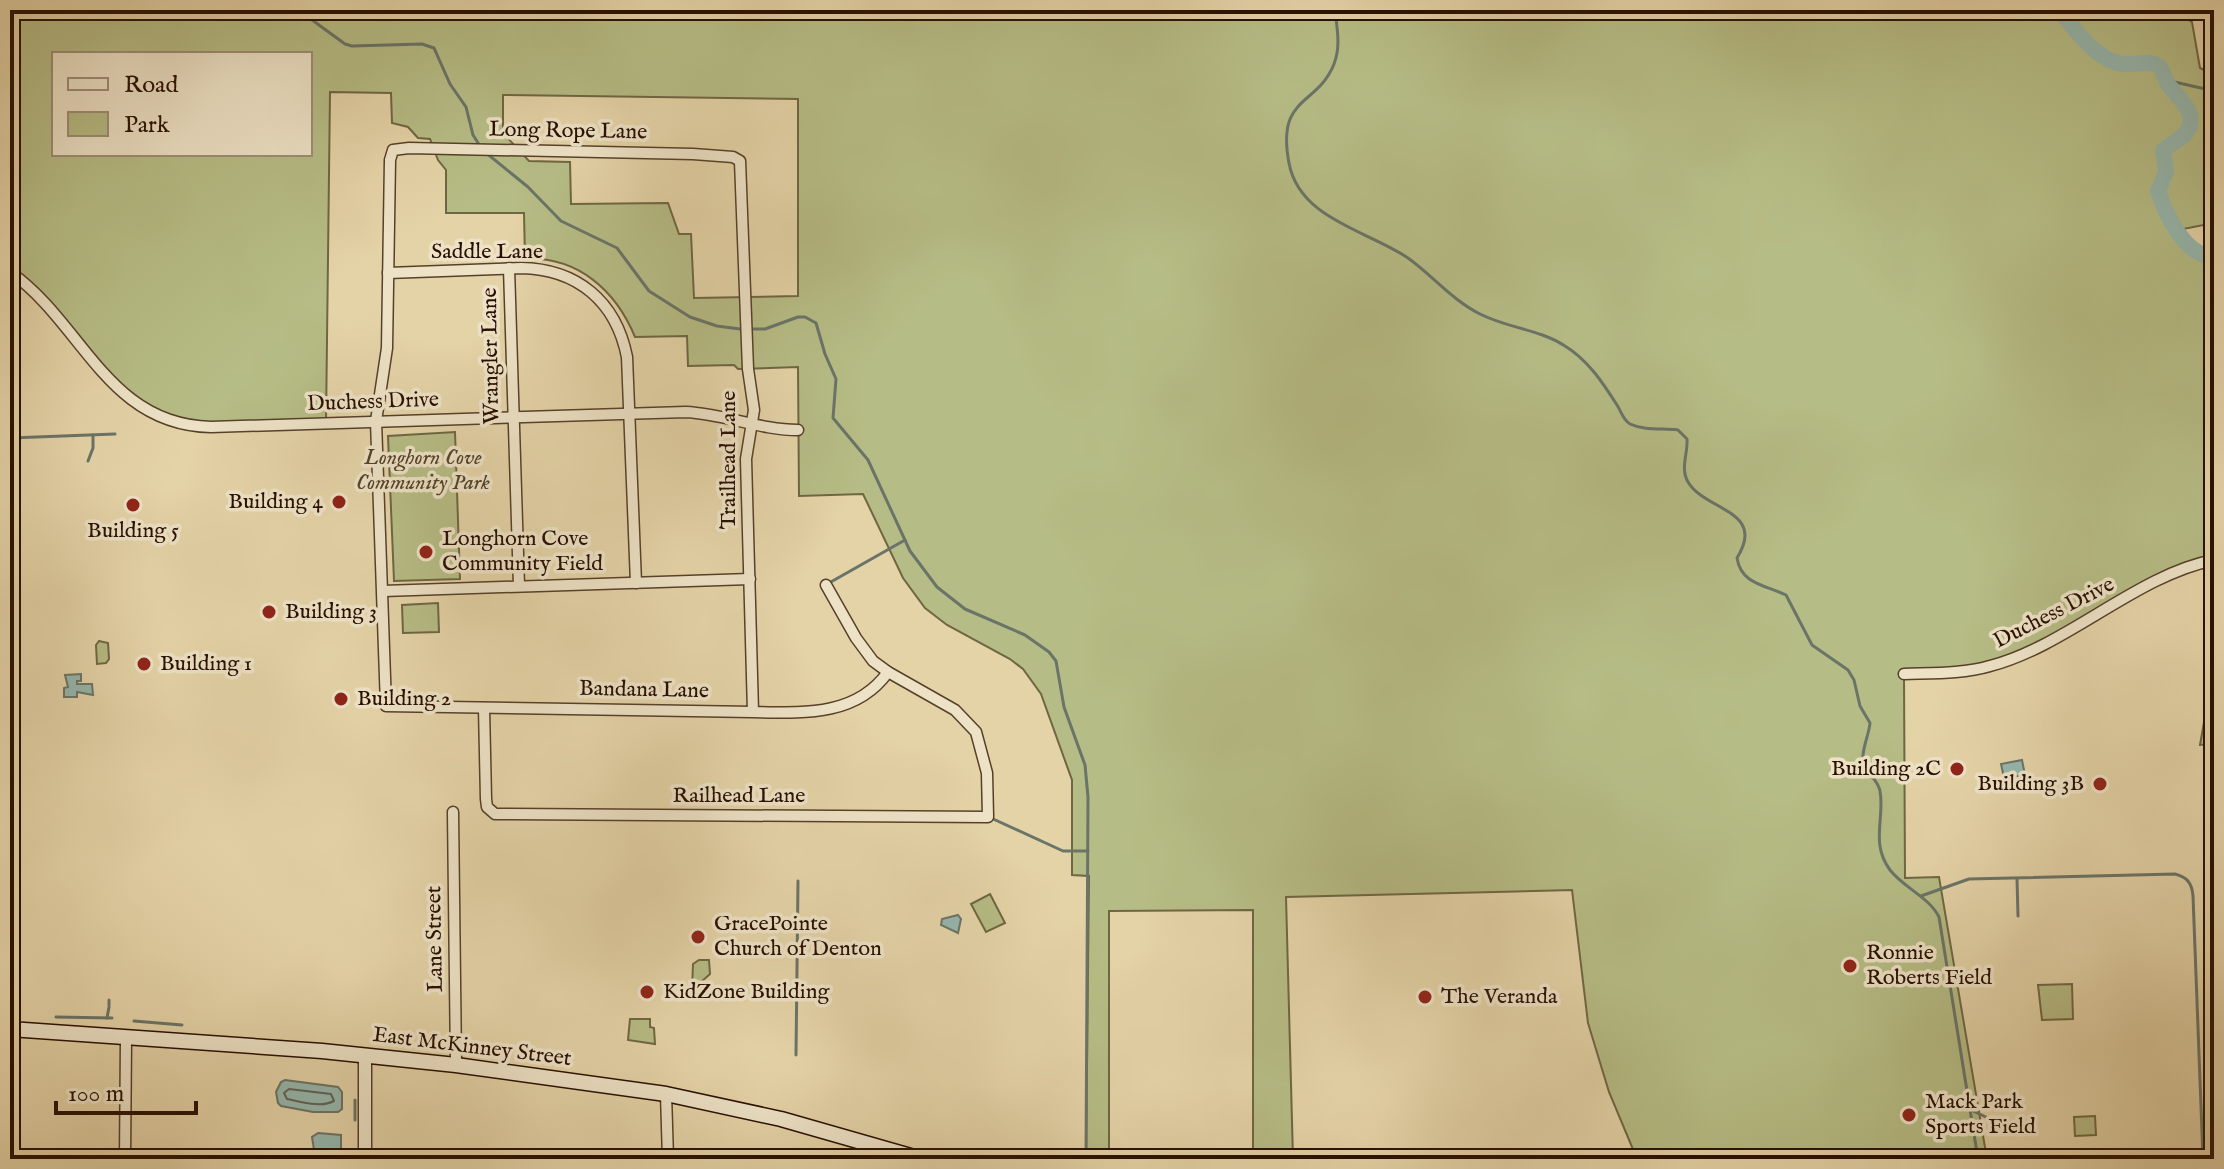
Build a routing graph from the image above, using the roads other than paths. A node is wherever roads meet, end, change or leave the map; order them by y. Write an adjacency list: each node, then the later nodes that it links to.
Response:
1 (740, 161): 4 (street, Long Rope Lane); 8 (street, Trailhead Lane)
2 (509, 268): 4 (street, Saddle Lane); 5 (street, Saddle Lane); 6 (street, Wrangler Lane)
3 (10, 272): 7 (street, Duchess Drive)
4 (388, 273): 7 (street)
5 (629, 414): 6 (street, Duchess Drive); 8 (street, Duchess Drive); 12 (street, Saddle Lane)
6 (513, 417): 7 (street, Duchess Drive); 14 (street, Wrangler Lane)
7 (376, 421): 15 (street)
8 (752, 425): 9 (street, Duchess Drive); 11 (street, Trailhead Lane)
9 (798, 430)
10 (2214, 560): 17 (street, Duchess Drive)
11 (750, 579): 12 (street); 19 (street, Trailhead Lane)
12 (636, 583): 14 (street)
13 (826, 585): 16 (street)
14 (519, 586): 15 (street)
15 (383, 591): 18 (street, Bandana Lane)
16 (888, 672): 18 (street, Railhead Lane); 19 (street, Bandana Lane)
17 (1904, 674)
18 (484, 708): 19 (street, Bandana Lane)
19 (753, 712)
20 (453, 812): 24 (street, Lane Street)
21 (10, 1029): 22 (main road, East McKinney Street)
22 (126, 1038): 23 (main road, East McKinney Street); 26 (street)
23 (365, 1056): 24 (main road, East McKinney Street); 27 (street)
24 (456, 1065): 25 (main road, East McKinney Street)
25 (666, 1094): 28 (street); 29 (main road, East McKinney Street)
26 (125, 1159)
27 (365, 1159)
28 (668, 1159)
29 (921, 1159)

